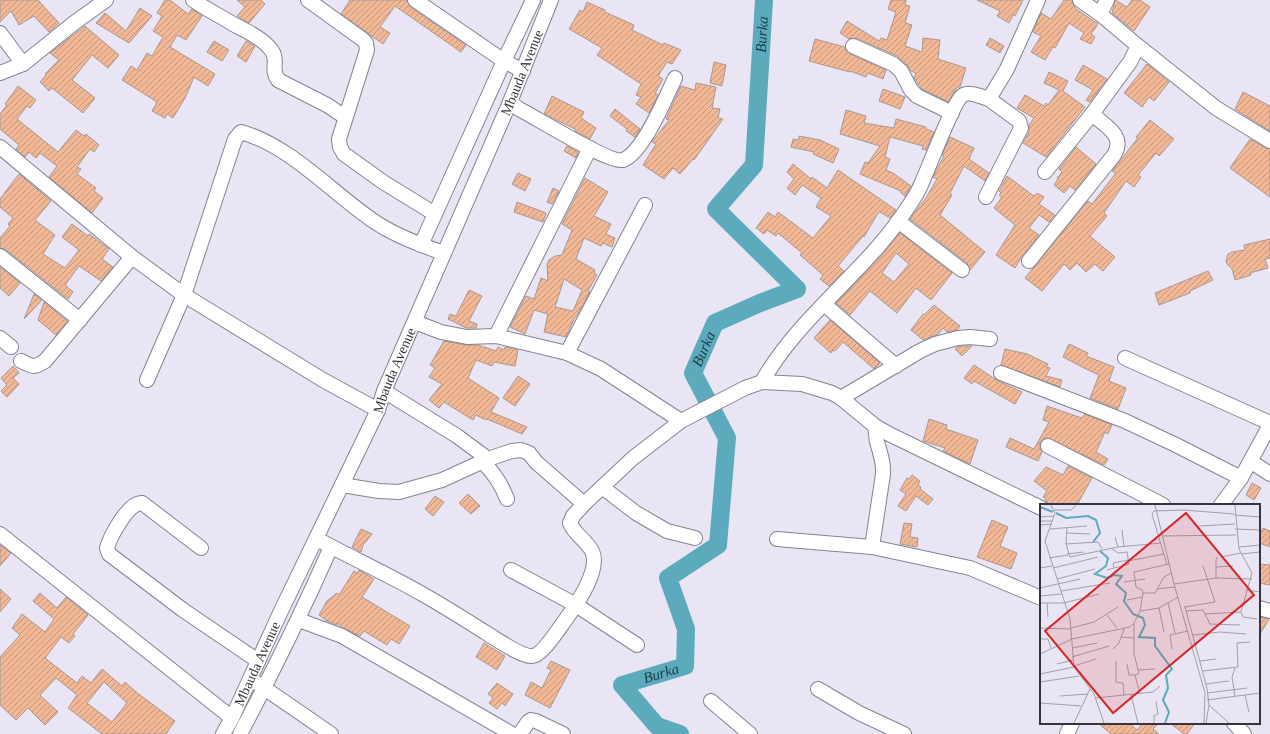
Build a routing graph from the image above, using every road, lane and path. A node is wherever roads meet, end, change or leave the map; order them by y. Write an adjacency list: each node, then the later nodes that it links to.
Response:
1 (106, 0): 15 (street)
2 (193, 0): 23 (street)
3 (308, 0): 23 (street)
4 (415, 0): 14 (street)
5 (533, 0): 14 (street)
6 (552, 0): 16 (street, Mbauda Avenue)
7 (1038, 0): 19 (street)
8 (1080, 0): 10 (street)
9 (1107, 0): 10 (street)
10 (1100, 14): 13 (street)
11 (0, 33): 15 (street)
12 (853, 46): 21 (street)
13 (1138, 46): 22 (street); 24 (street)
14 (504, 61): 16 (street); 30 (street)
15 (23, 64): 17 (street)
16 (522, 72): 20 (street, Mbauda Avenue)
17 (0, 73)
18 (675, 78): 26 (street)
19 (989, 99): 21 (street); 28 (street)
20 (510, 102): 26 (street); 33 (street, Mbauda Avenue)
21 (952, 113): 31 (street)
22 (1092, 114): 27 (street); 36 (street)
23 (346, 117): 30 (street)
24 (1270, 141)
25 (0, 147): 35 (street)
26 (590, 148): 42 (street)
27 (1045, 172)
28 (986, 197)
29 (645, 205): 46 (street)
30 (435, 214): 32 (street)
31 (898, 221): 37 (street); 39 (street)
32 (421, 245): 33 (street); 38 (street)
33 (444, 253): 41 (street, Mbauda Avenue)
34 (0, 256): 40 (street)
35 (132, 257): 38 (street); 40 (street)
36 (1029, 261)
37 (962, 270)
38 (184, 295): 51 (street); 55 (street)
39 (824, 304): 49 (street); 52 (street)
40 (80, 320): 48 (street)
41 (415, 322): 42 (street); 53 (street, Mbauda Avenue)
42 (496, 336): 46 (street)
43 (0, 338): 45 (street)
44 (990, 339): 49 (street)
45 (11, 347)
46 (567, 353): 56 (street)
47 (1125, 358): 57 (street)
48 (21, 361)
49 (896, 366): 54 (street)
50 (1001, 373): 63 (street)
51 (147, 380)
52 (762, 382): 54 (street); 56 (street)
53 (384, 391): 55 (street, Mbauda Avenue); 60 (street)
54 (841, 398): 58 (street)
55 (378, 410): 64 (street, Mbauda Avenue)
56 (681, 421): 65 (street)
57 (1270, 424): 61 (street)
58 (875, 426): 70 (street); 76 (street)
59 (1048, 446): 68 (street)
60 (485, 460): 64 (street); 66 (street); 67 (street)
61 (1250, 461): 62 (street); 63 (street)
62 (1270, 474)
63 (1241, 478): 69 (street)
64 (342, 485): 73 (street, Mbauda Avenue)
65 (602, 486): 67 (street); 72 (street)
66 (507, 498)
67 (584, 504): 80 (street)
68 (1161, 504)
69 (1222, 504)
70 (1040, 508)
71 (0, 534): 90 (street)
72 (695, 538)
73 (317, 539): 75 (street); 85 (street, Mbauda Avenue)
74 (777, 539): 76 (street)
75 (331, 546): 80 (street); 83 (street)
76 (872, 547): 79 (street)
77 (201, 548): 85 (street)
78 (511, 570): 80 (street)
79 (1040, 598)
80 (576, 605): 84 (street)
81 (1260, 608): 82 (street)
82 (1270, 611)
83 (298, 620): 87 (street); 95 (street)
84 (638, 645)
85 (258, 661): 86 (street, Mbauda Avenue)
86 (250, 678): 87 (street); 90 (street, Mbauda Avenue)
87 (265, 688): 93 (street); 94 (street)
88 (818, 689): 99 (street)
89 (711, 701): 98 (street)
90 (232, 718): 92 (street, Mbauda Avenue)
91 (1235, 724): 100 (street)
92 (223, 734)
93 (240, 734)
94 (331, 734)
95 (512, 734)
96 (520, 734): 97 (street)
97 (563, 734)
98 (750, 734)
99 (904, 734)
100 (1244, 734)

